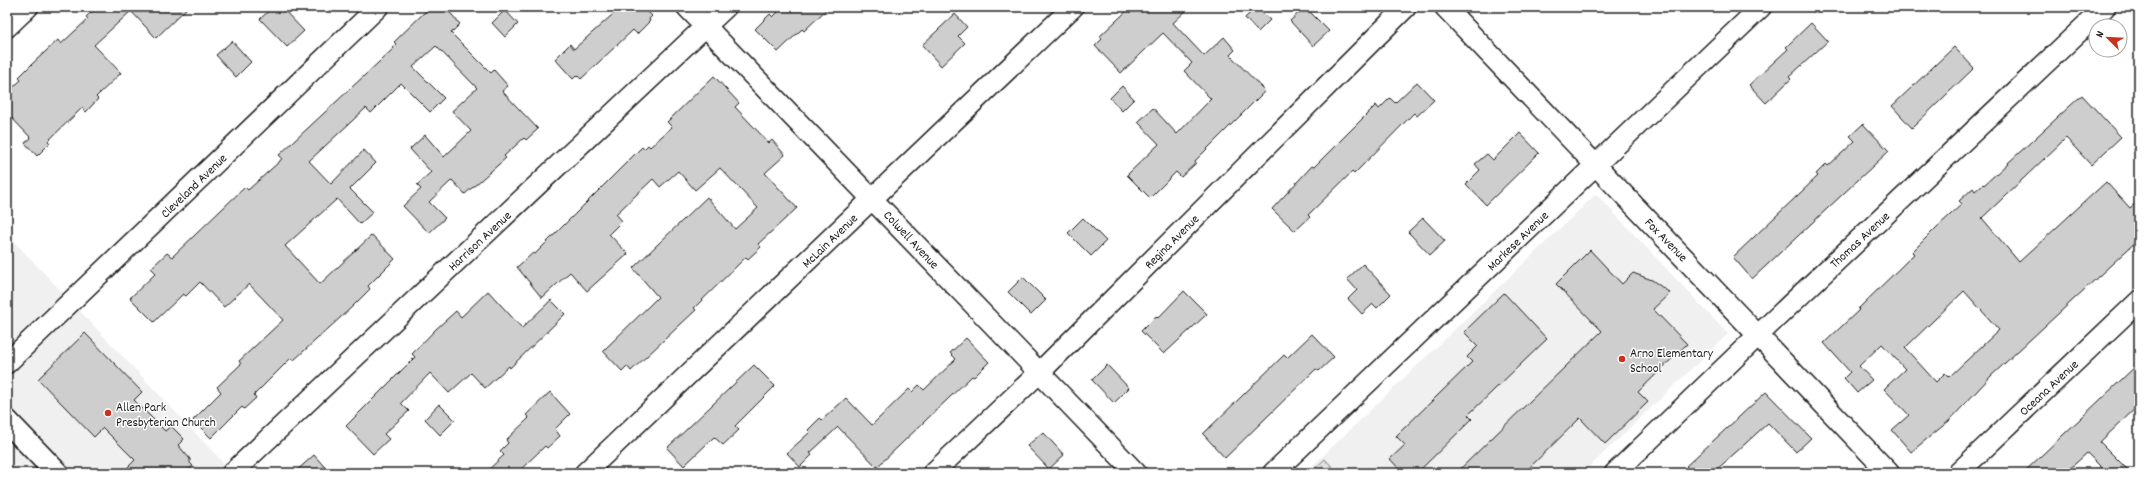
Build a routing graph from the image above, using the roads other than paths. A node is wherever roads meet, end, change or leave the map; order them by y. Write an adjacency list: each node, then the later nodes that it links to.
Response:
1 (28, 7): 11 (street)
2 (378, 7): 16 (street, Cleveland Avenue)
3 (687, 7): 10 (street, Colwell Avenue)
4 (726, 7): 10 (street, Harrison Avenue)
5 (1073, 7): 13 (street, McLain Avenue)
6 (1406, 7): 17 (street, Regina Avenue)
7 (1445, 7): 12 (street, Fox Avenue)
8 (1761, 7): 12 (street, Markese Avenue)
9 (2106, 7): 15 (street, Thomas Avenue)
10 (706, 26): 13 (street, Colwell Avenue); 20 (street, Harrison Avenue)
11 (7, 27)
12 (1596, 164): 15 (street, Fox Avenue); 24 (street, Markese Avenue)
13 (873, 199): 17 (street, Colwell Avenue); 21 (street, McLain Avenue)
14 (2139, 302): 27 (street, Oceana Avenue)
15 (1758, 335): 25 (street, Thomas Avenue); 26 (street, Fox Avenue)
16 (7, 363)
17 (1039, 374): 22 (street, Regina Avenue); 23 (street, Colwell Avenue)
18 (7, 421): 19 (street)
19 (57, 473)
20 (232, 473)
21 (585, 473)
22 (933, 473)
23 (1136, 473)
24 (1272, 473)
25 (1615, 473)
26 (1889, 473)
27 (1958, 473)

